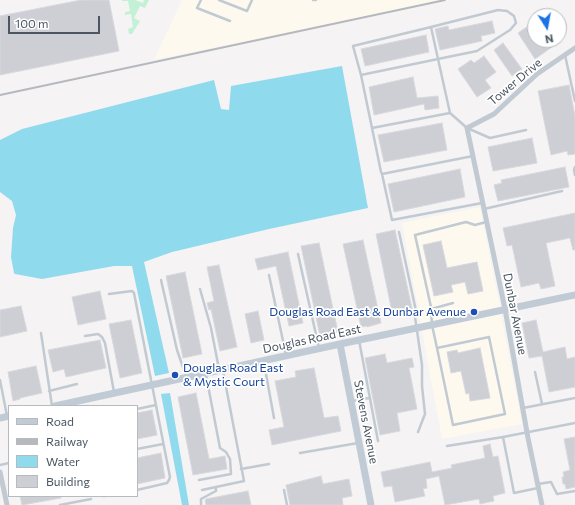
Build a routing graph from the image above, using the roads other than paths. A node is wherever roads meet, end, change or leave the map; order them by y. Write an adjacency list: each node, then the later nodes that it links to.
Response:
1 (201, 0): 6 (lane)
2 (219, 0): 3 (lane)
3 (252, 0)
4 (313, 0): 5 (lane)
5 (316, 0)
6 (230, 21)
7 (431, 27): 10 (lane); 10 (lane); 11 (lane)
8 (575, 48): 9 (street, Tower Drive)
9 (565, 55): 12 (lane); 15 (street, Tower Drive)
10 (438, 59): 11 (lane); 13 (lane)
11 (361, 75): 14 (lane)
12 (575, 100)
13 (450, 113): 14 (lane); 15 (lane)
14 (372, 128): 19 (lane)
15 (467, 128): 16 (lane); 17 (street, Dunbar Avenue)
16 (526, 130)
17 (473, 156): 19 (lane); 22 (street, Dunbar Avenue)
18 (575, 167): 20 (lane)
19 (382, 174): 22 (lane)
20 (575, 175)
21 (562, 191): 23 (lane)
22 (482, 203): 23 (street, Dunbar Avenue)
23 (484, 209): 24 (street, Dunbar Avenue)
24 (486, 222): 33 (lane); 34 (street, Dunbar Avenue)
25 (399, 232): 36 (lane)
26 (298, 254): 41 (lane)
27 (269, 275): 43 (lane)
28 (161, 280): 48 (lane)
29 (200, 290): 45 (lane)
30 (109, 294): 51 (lane)
31 (575, 295): 34 (street, Douglas Road East)
32 (453, 303): 33 (lane)
33 (431, 309): 35 (lane)
34 (504, 309): 35 (street, Douglas Road East); 61 (street, Dunbar Avenue)
35 (432, 325): 36 (street, Douglas Road East); 42 (lane)
36 (417, 328): 39 (street, Douglas Road East); 66 (lane)
37 (41, 333): 52 (lane)
38 (85, 336): 53 (lane)
39 (359, 340): 40 (street, Douglas Road East); 54 (lane)
40 (340, 344): 41 (street, Douglas Road East); 56 (street, Stevens Avenue)
41 (319, 348): 43 (street, Douglas Road East)
42 (437, 348): 42 (lane)
43 (286, 355): 44 (street, Douglas Road East)
44 (264, 360): 45 (street, Douglas Road East); 64 (lane)
45 (221, 369): 47 (street, Douglas Road East); 76 (lane)
46 (535, 372): 57 (lane)
47 (206, 373): 48 (street, Douglas Road East); 78 (lane)
48 (186, 377): 51 (street, Douglas Road East)
49 (0, 380): 63 (lane)
50 (77, 384): 52 (lane)
51 (152, 384): 53 (street, Douglas Road East); 60 (lane)
52 (49, 391): 58 (lane)
53 (114, 393): 59 (street, Douglas Road East)
54 (370, 398): 56 (lane); 69 (lane)
55 (575, 398): 57 (lane)
56 (350, 401): 70 (street, Stevens Avenue)
57 (542, 404): 61 (lane)
58 (54, 405)
59 (66, 405)
60 (156, 405): 62 (lane); 71 (lane)
61 (523, 408): 67 (street, Dunbar Avenue)
62 (138, 409)
63 (5, 417)
64 (274, 418)
65 (575, 422): 67 (lane)
66 (418, 432)
67 (527, 432): 68 (lane); 79 (street, Dunbar Avenue)
68 (503, 436): 72 (lane); 79 (lane)
69 (378, 441)
70 (358, 443): 74 (lane); 90 (street, Stevens Avenue)
71 (163, 444): 73 (lane); 81 (lane)
72 (447, 446)
73 (138, 449)
74 (300, 453)
75 (269, 464): 76 (lane)
76 (241, 469): 80 (lane)
77 (0, 472): 86 (street)
78 (199, 480)
79 (538, 486): 84 (lane); 91 (street, Dunbar Avenue)
80 (216, 487): 82 (lane); 88 (lane)
81 (138, 490)
82 (202, 490)
83 (284, 490): 89 (lane)
84 (575, 491)
85 (91, 499): 87 (lane)
86 (7, 505)
87 (60, 505)
88 (201, 505)
89 (287, 505)
90 (371, 505)
91 (542, 505)

